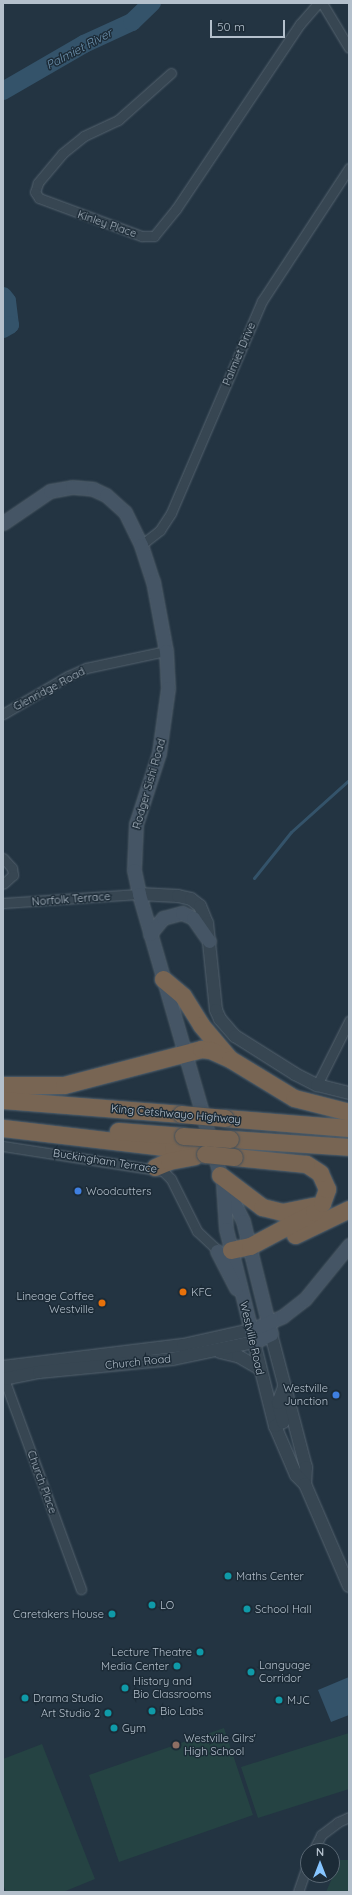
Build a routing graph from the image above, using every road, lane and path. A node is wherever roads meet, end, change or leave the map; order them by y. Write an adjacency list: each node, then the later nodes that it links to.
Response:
1 (318, 3): 4 (street, Kinley Place)
2 (322, 3): 3 (street)
3 (349, 48)
4 (171, 73)
5 (349, 168): 7 (street, Palmiet Drive)
6 (3, 523): 7 (main road, Rodger Sishi Road)
7 (141, 544): 8 (main road, Rodger Sishi Road)
8 (166, 651): 9 (street, Glenridge Road); 12 (main road, Rodger Sishi Road)
9 (3, 714)
10 (3, 858): 11 (street)
11 (3, 884)
12 (139, 894): 13 (street, Norfolk Terrace); 14 (main road, Rodger Sishi Road); 15 (street)
13 (3, 903)
14 (150, 934): 15 (main road); 16 (main road, Rodger Sishi Road)
15 (209, 941): 20 (street)
16 (163, 979): 18 (main road, Rodger Sishi Road); 19 (highway)
17 (349, 1021): 20 (street)
18 (186, 1052): 19 (highway); 21 (highway); 32 (main road, Westville Road)
19 (230, 1059): 24 (highway)
20 (317, 1085): 22 (street)
21 (3, 1086)
22 (349, 1093)
23 (3, 1100): 27 (highway, King Cetshwayo Highway, bridge)
24 (349, 1112)
25 (3, 1123): 29 (highway, King Cetshwayo Highway, bridge)
26 (3, 1128): 30 (highway)
27 (349, 1128)
28 (3, 1146): 31 (street, Buckingham Terrace)
29 (349, 1147)
30 (205, 1154): 31 (highway); 33 (highway, bridge)
31 (155, 1167): 37 (street, Buckingham Terrace)
32 (222, 1179): 33 (highway); 36 (main road, Westville Road); 37 (main road, Westville Road)
33 (322, 1203): 36 (highway)
34 (349, 1209): 36 (highway)
35 (349, 1246): 38 (main road)
36 (251, 1251): 37 (highway); 38 (main road, Westville Road)
37 (227, 1253): 39 (main road, Westville Road)
38 (269, 1329): 39 (main road, Church Road); 43 (street, Westville Road)
39 (252, 1336): 40 (street, Church Road); 41 (street, Westville Road); 42 (street, Church Road)
40 (214, 1352): 41 (street); 42 (street, Church Road)
41 (259, 1368): 44 (street, Westville Road)
42 (3, 1375): 47 (street, Church Place)
43 (284, 1387): 44 (street); 45 (street, Westville Road)
44 (275, 1426): 45 (street, Westville Road)
45 (305, 1484): 46 (street, Westville Road)
46 (349, 1586)
47 (81, 1589)
48 (349, 1817): 49 (street)
49 (317, 1843)

